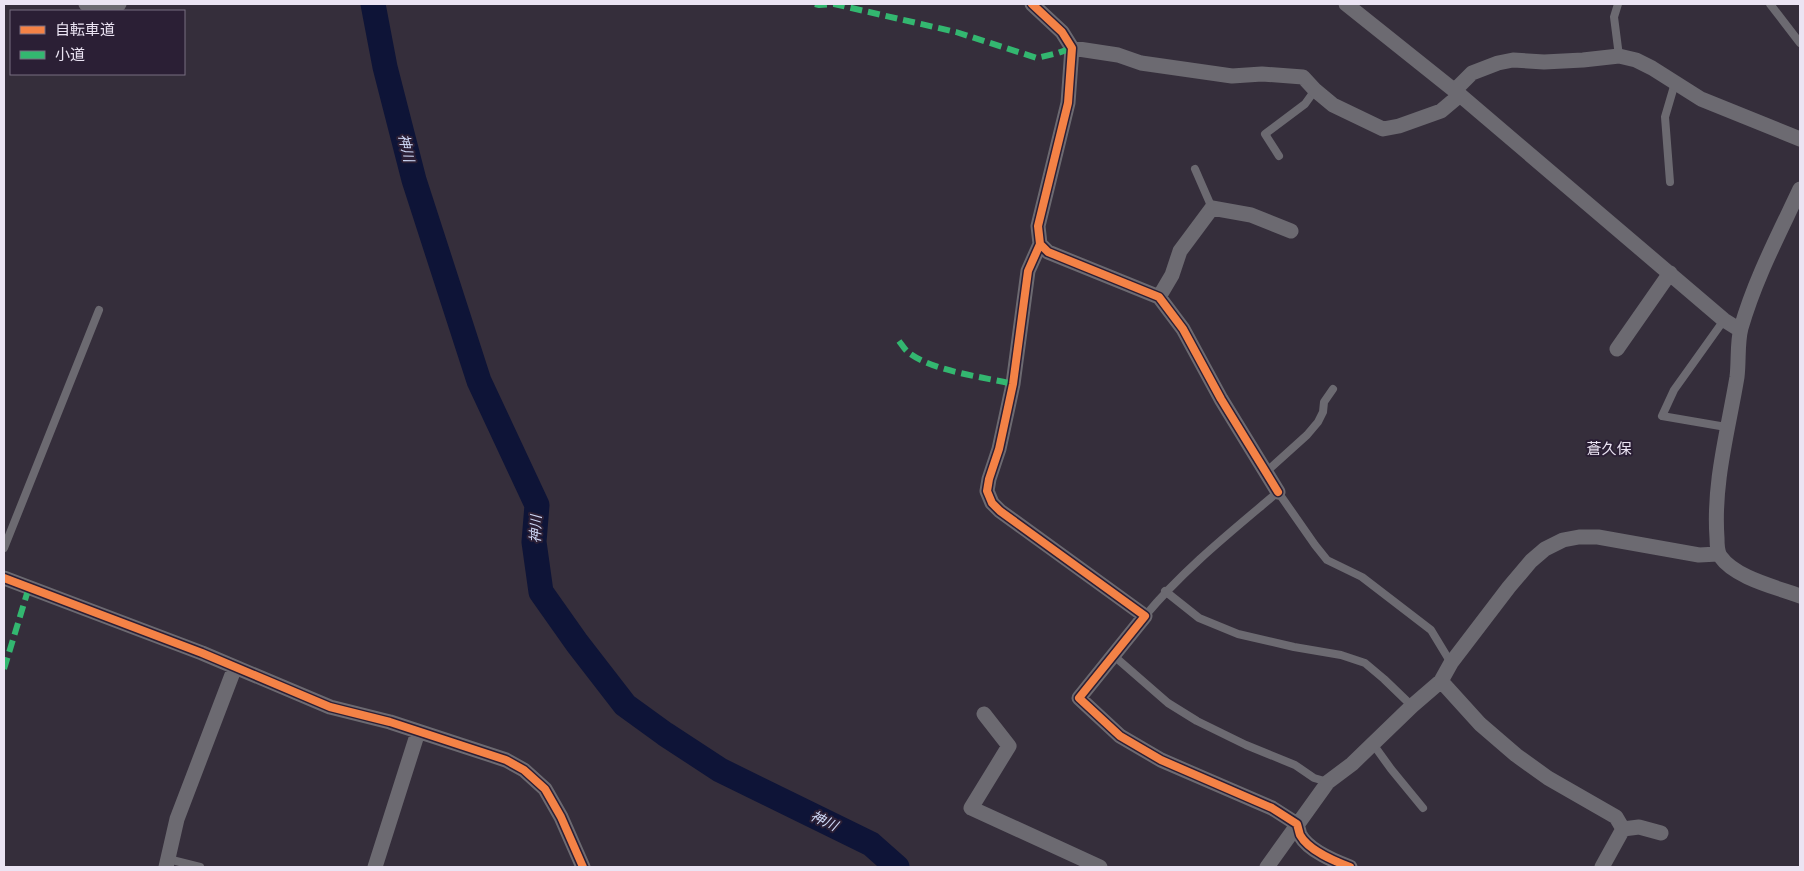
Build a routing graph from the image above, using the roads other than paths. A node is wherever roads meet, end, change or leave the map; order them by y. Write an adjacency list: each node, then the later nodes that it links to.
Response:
1 (86, 4): 2 (street)
2 (118, 4)
3 (1032, 4): 8 (street)
4 (1346, 4): 12 (street)
5 (1618, 4): 9 (lane)
6 (1770, 4): 7 (lane)
7 (1800, 43)
8 (1072, 48): 11 (street); 20 (street)
9 (1619, 56): 10 (street); 12 (street)
10 (1675, 83): 13 (street); 16 (lane)
11 (1316, 90): 12 (street); 14 (lane)
12 (1457, 93): 21 (street)
13 (1800, 139)
14 (1279, 156)
15 (1195, 169): 18 (lane)
16 (1670, 182)
17 (1800, 189): 25 (street)
18 (1212, 208): 19 (street); 22 (street)
19 (1291, 231)
20 (1040, 244): 22 (street); 36 (street)
21 (1670, 273): 24 (street); 26 (street)
22 (1159, 297): 29 (street)
23 (99, 310): 31 (lane)
24 (1724, 320): 25 (street); 28 (lane)
25 (1740, 330): 28 (street)
26 (1617, 348)
27 (1333, 389): 29 (lane)
28 (1726, 427): 32 (street)
29 (1266, 472): 30 (street)
30 (1278, 492): 34 (lane); 38 (lane)
31 (4, 548)
32 (1718, 554): 35 (street); 38 (street)
33 (4, 578): 39 (street)
34 (1165, 591): 36 (lane); 41 (lane)
35 (1800, 596)
36 (1145, 616): 37 (street)
37 (1114, 656): 45 (lane); 47 (street)
38 (1451, 664): 40 (street)
39 (236, 667): 43 (street); 50 (street)
40 (1441, 681): 41 (street); 48 (street)
41 (1412, 706): 44 (street)
42 (984, 714): 54 (street)
43 (418, 732): 52 (street); 53 (street)
44 (1373, 744): 45 (street); 46 (lane)
45 (1328, 782): 47 (street)
46 (1423, 808)
47 (1297, 824): 55 (street); 56 (street)
48 (1623, 829): 49 (street); 57 (street)
49 (1661, 833)
50 (167, 863): 51 (lane)
51 (200, 867)
52 (374, 867)
53 (583, 867)
54 (1100, 867)
55 (1267, 867)
56 (1350, 867)
57 (1602, 867)

